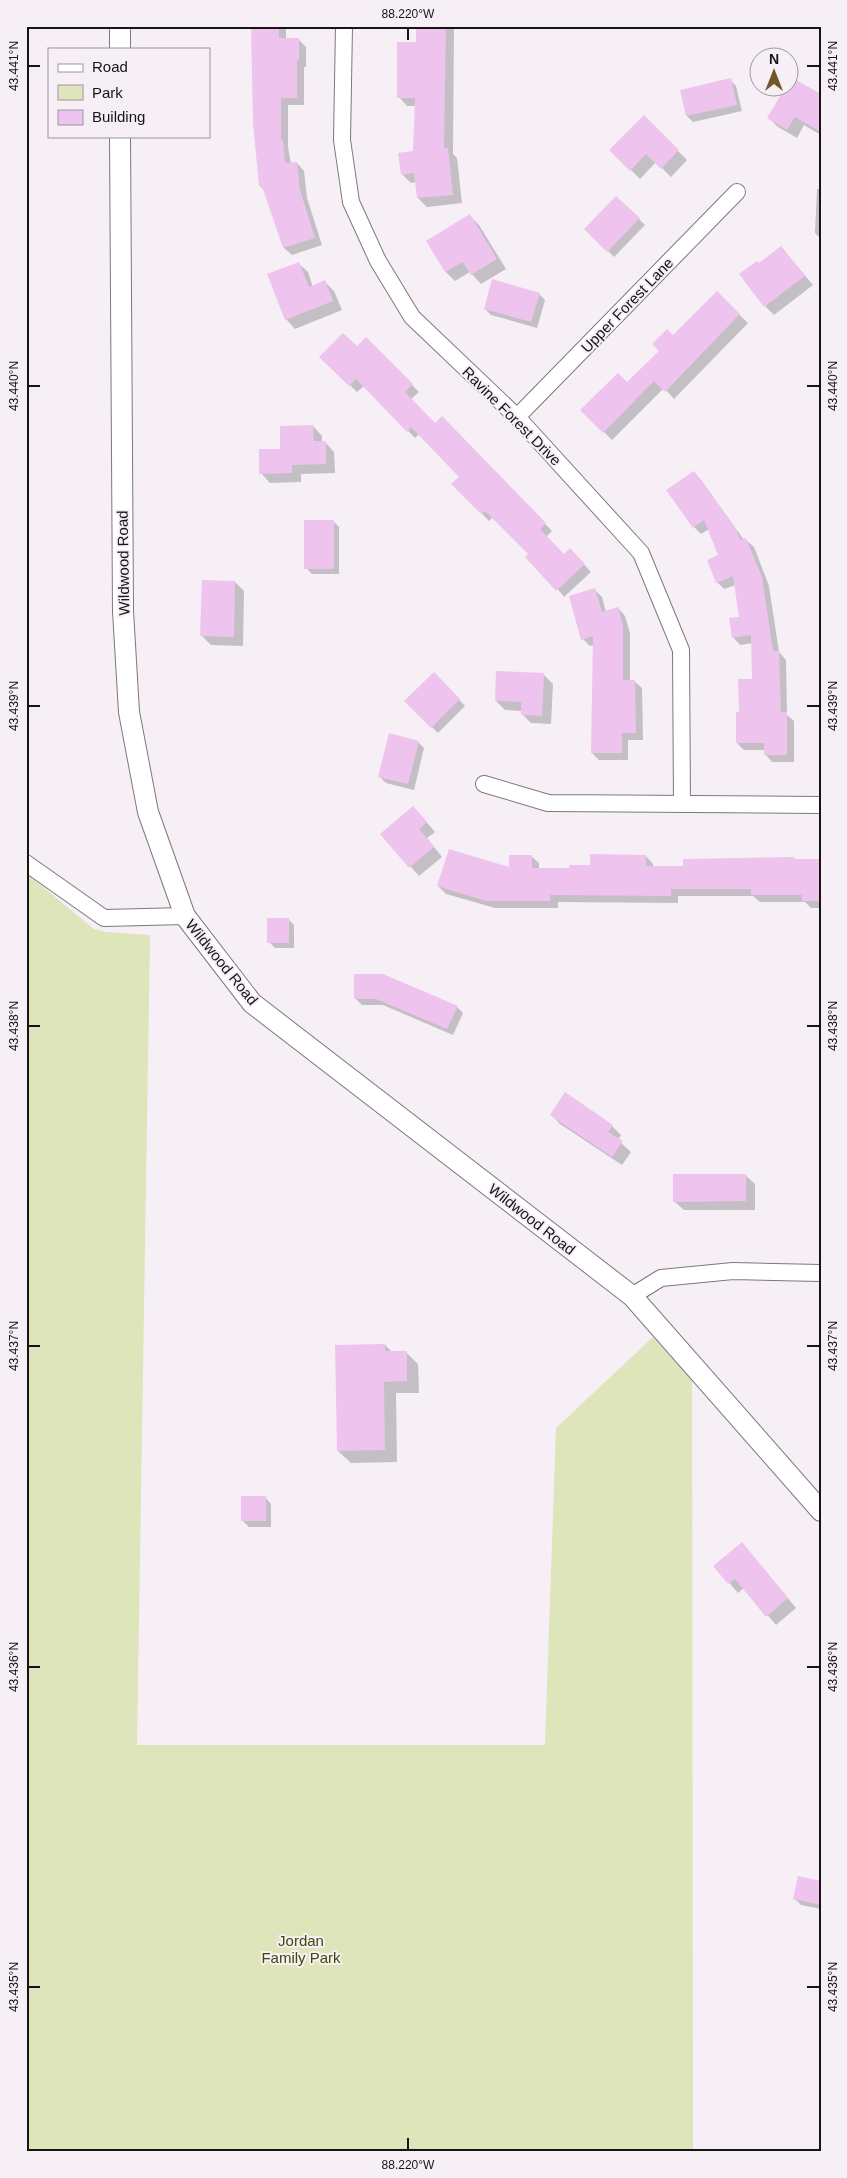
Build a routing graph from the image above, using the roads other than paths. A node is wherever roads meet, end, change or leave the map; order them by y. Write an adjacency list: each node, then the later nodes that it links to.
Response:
1 (120, 26): 3 (street)
2 (344, 26): 6 (street, Ravine Forest Drive)
3 (120, 48)
4 (120, 138): 11 (street, Wildwood Road)
5 (737, 192): 6 (street, Upper Forest Lane)
6 (517, 417): 8 (street, Ravine Forest Drive)
7 (484, 784): 8 (street)
8 (682, 804): 9 (street)
9 (821, 805)
10 (26, 863): 11 (street)
11 (185, 916): 13 (street, Wildwood Road)
12 (821, 1273): 13 (street)
13 (632, 1296): 14 (street, Wildwood Road)
14 (821, 1511)

